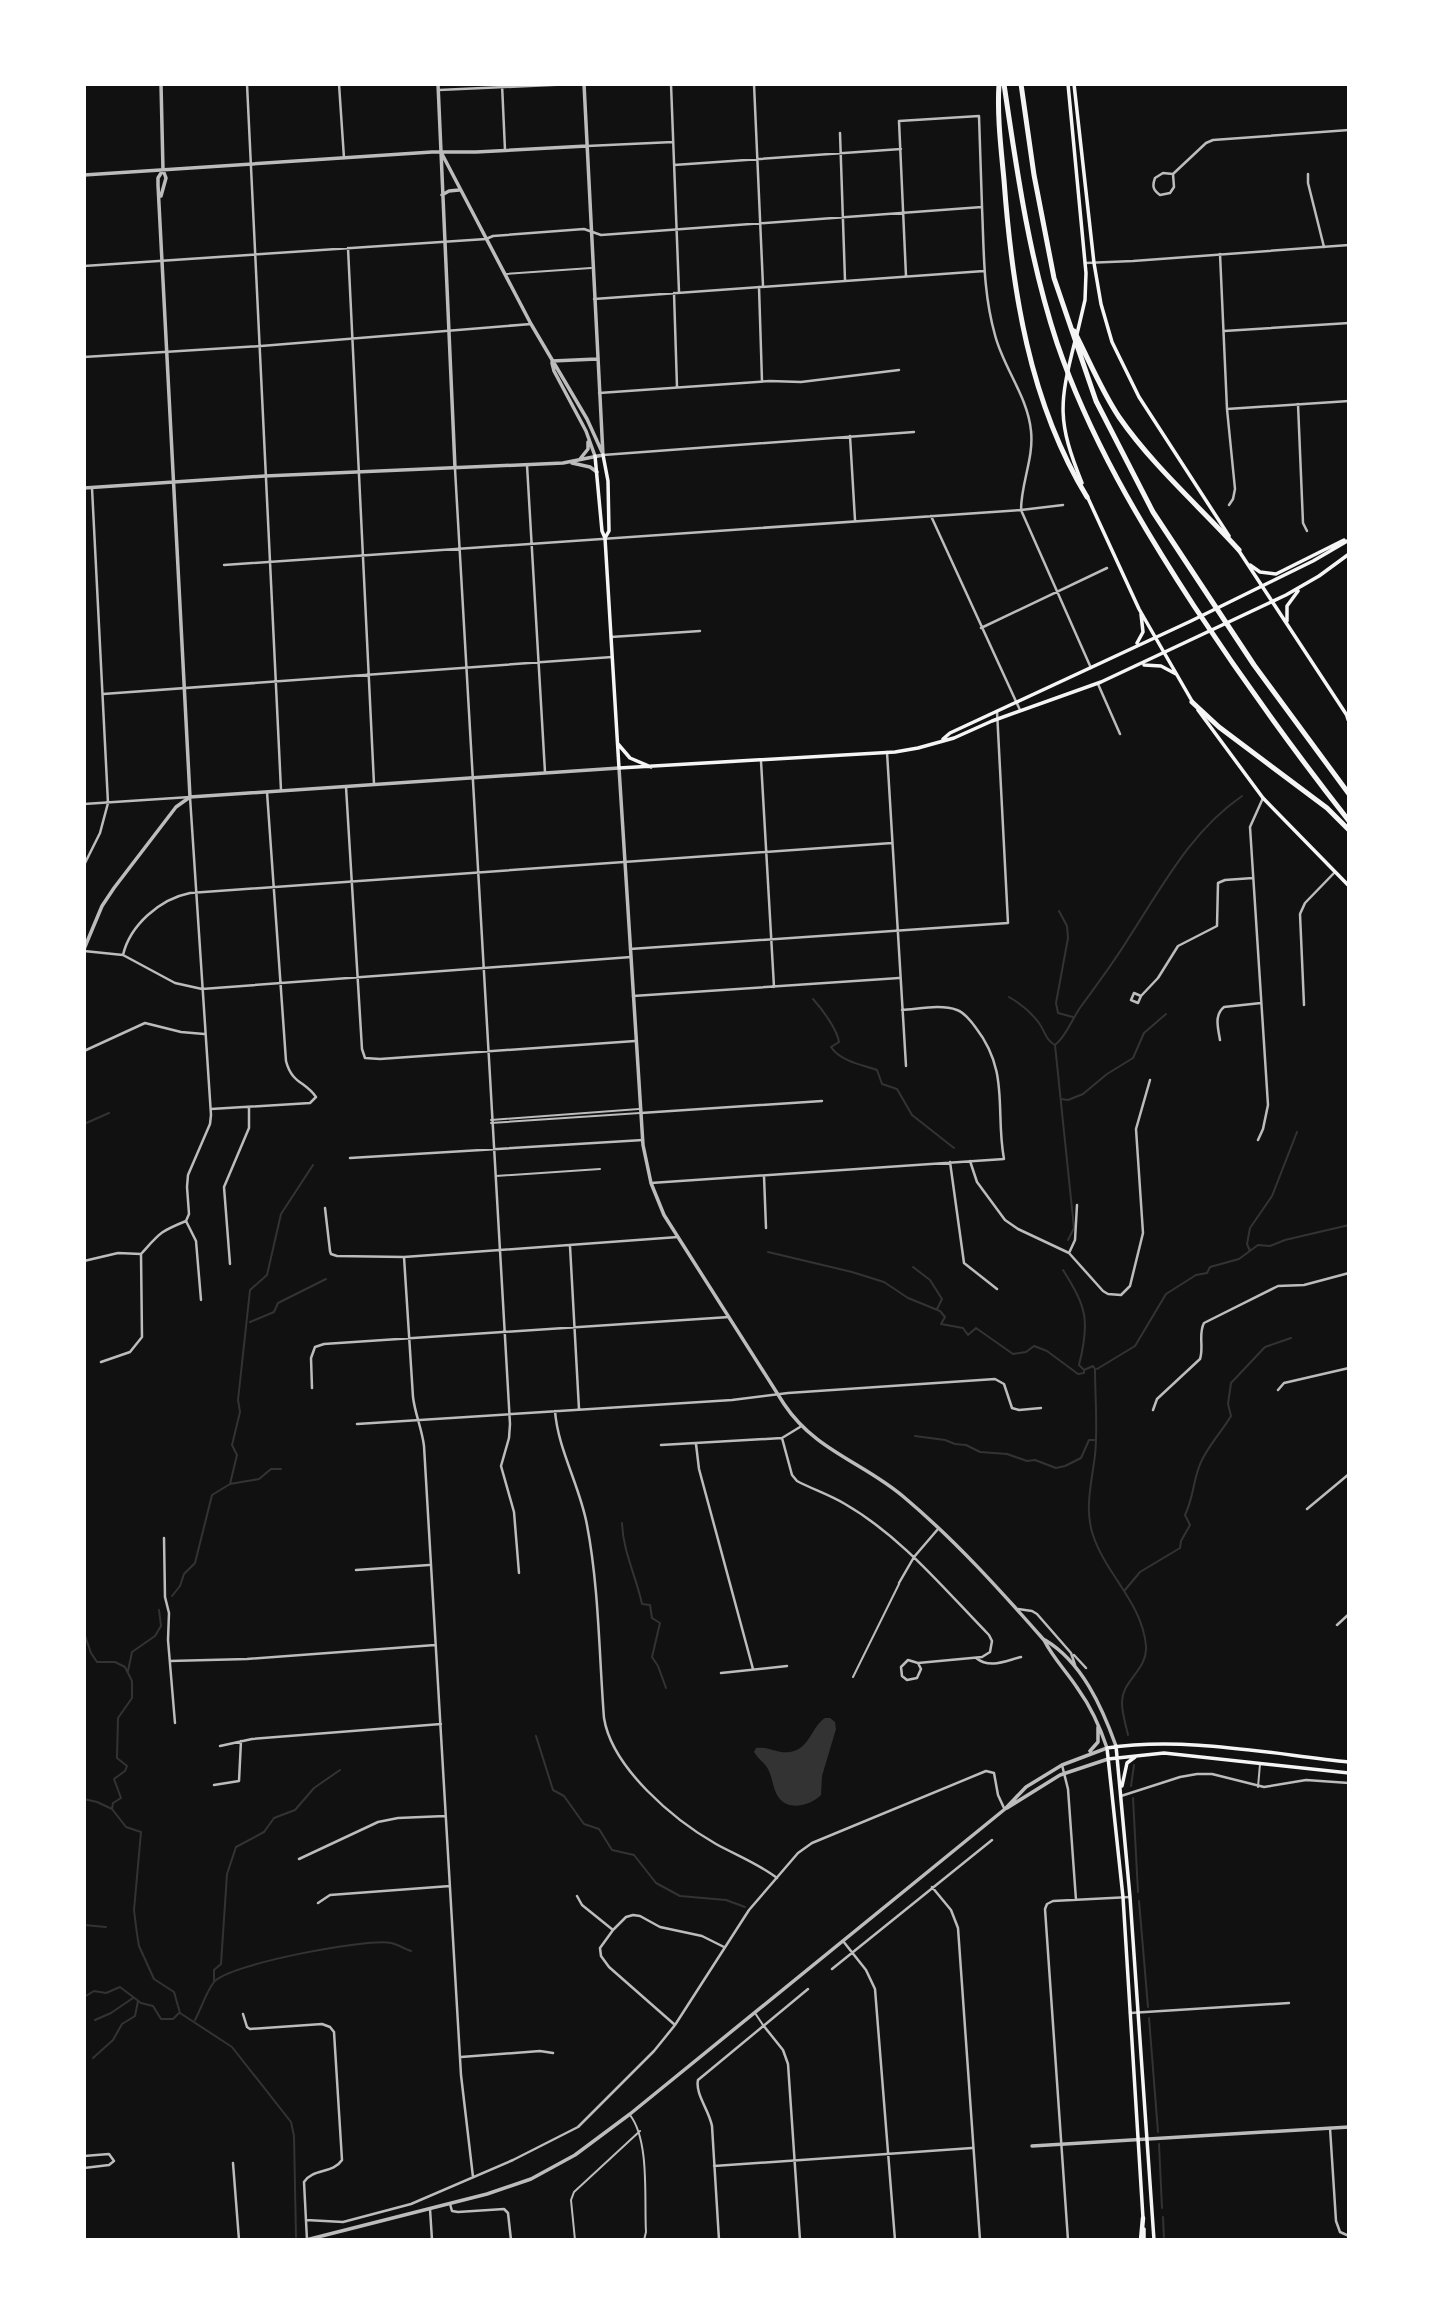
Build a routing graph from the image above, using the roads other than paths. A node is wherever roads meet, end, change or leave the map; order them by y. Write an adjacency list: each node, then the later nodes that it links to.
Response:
1 (162, 84): 27 (street)
2 (247, 84): 25 (street)
3 (340, 84): 23 (street)
4 (438, 84): 14 (street)
5 (573, 84): 13 (street)
6 (584, 84): 18 (street)
7 (671, 84): 17 (street)
8 (754, 84): 24 (street)
9 (1001, 84): 91 (highway); 156 (highway)
10 (1021, 84): 58 (highway)
11 (1068, 84): 47 (main road)
12 (1074, 84): 48 (main road)
13 (502, 86): 14 (street); 20 (street)
14 (439, 90): 21 (street)
15 (1349, 130): 28 (street)
16 (840, 133): 22 (street)
17 (673, 142): 18 (street); 26 (street)
18 (587, 146): 20 (street); 38 (street)
19 (901, 149): 22 (street); 33 (street); 34 (street)
20 (505, 150): 21 (street)
21 (441, 152): 23 (street); 31 (street); 32 (street)
22 (841, 153): 24 (street); 35 (street)
23 (344, 158): 25 (street)
24 (758, 159): 26 (street); 36 (street)
25 (251, 163): 27 (street); 45 (street)
26 (674, 165): 37 (street)
27 (163, 170): 30 (street); 46 (street)
28 (1173, 174): 28 (street)
29 (1308, 174): 42 (street)
30 (84, 175)
31 (459, 190): 32 (street); 39 (street)
32 (442, 195): 40 (street)
33 (982, 207): 34 (street); 51 (street)
34 (904, 214): 35 (street); 53 (street)
35 (843, 218): 36 (street); 54 (street)
36 (760, 223): 37 (street); 55 (street)
37 (677, 229): 38 (street); 56 (street)
38 (591, 232): 39 (street); 50 (street)
39 (486, 239): 40 (street); 52 (street)
40 (444, 242): 43 (street); 61 (street)
41 (1349, 245): 42 (street)
42 (1324, 247): 44 (street)
43 (348, 248): 45 (street); 63 (street)
44 (1220, 254): 48 (street); 62 (street)
45 (255, 255): 46 (street); 64 (street)
46 (164, 261): 49 (street); 65 (street)
47 (1085, 263): 48 (street); 91 (main road)
48 (1094, 263): 102 (main road)
49 (84, 266)
50 (593, 267): 52 (street); 57 (street)
51 (984, 271): 53 (street); 94 (street)
52 (505, 274): 60 (street)
53 (906, 276): 54 (street)
54 (845, 281): 55 (street)
55 (761, 287): 56 (street); 70 (street)
56 (676, 292): 57 (street); 71 (street)
57 (594, 299): 67 (street)
58 (1065, 313): 102 (highway); 151 (highway)
59 (1349, 323): 62 (street)
60 (531, 324): 61 (street); 68 (street)
61 (448, 331): 63 (street); 84 (street)
62 (1224, 331): 75 (street)
63 (352, 339): 64 (street); 85 (street)
64 (261, 346): 65 (street); 87 (street)
65 (168, 352): 66 (street); 88 (street)
66 (84, 357)
67 (597, 359): 68 (street); 72 (street)
68 (552, 361): 77 (street); 79 (street)
69 (899, 370): 70 (street)
70 (762, 382): 71 (street)
71 (677, 388): 72 (street)
72 (599, 393): 79 (street)
73 (1349, 401): 74 (street)
74 (1298, 404): 75 (street); 97 (street)
75 (1227, 409): 93 (street)
76 (914, 432): 78 (street)
77 (588, 436): 80 (street); 81 (street)
78 (850, 436): 79 (street); 96 (street)
79 (603, 455): 80 (street); 98 (main road)
80 (595, 456): 81 (street); 86 (main road)
81 (579, 461): 82 (street)
82 (570, 463): 83 (street); 86 (street)
83 (527, 465): 84 (street); 100 (street)
84 (455, 468): 85 (street); 101 (street)
85 (359, 471): 87 (street); 104 (street)
86 (598, 473): 98 (main road)
87 (265, 476): 88 (street); 106 (street)
88 (174, 482): 90 (street); 130 (street)
89 (84, 488): 90 (street)
90 (92, 488): 131 (street)
91 (1087, 497): 113 (main road)
92 (1063, 505): 94 (street)
93 (1229, 505)
94 (1021, 510): 95 (street); 111 (street)
95 (931, 516): 96 (street); 115 (street)
96 (855, 522): 98 (street)
97 (1307, 531)
98 (606, 538): 100 (street); 118 (main road)
99 (1349, 539): 105 (main road); 110 (main road)
100 (531, 542): 101 (street); 122 (street)
101 (460, 548): 104 (street); 124 (street)
102 (1238, 550): 105 (main road)
103 (1349, 554): 109 (main road)
104 (362, 555): 106 (street); 127 (street)
105 (1244, 558): 110 (main road)
106 (270, 561): 107 (street); 128 (street)
107 (224, 565)
108 (1107, 568): 111 (street)
109 (1304, 585): 112 (main road); 114 (main road)
110 (1262, 586): 112 (main road); 117 (main road)
111 (1057, 593): 115 (street); 125 (street)
112 (1272, 601): 114 (main road); 120 (main road)
113 (1139, 609): 117 (main road); 119 (main road)
114 (1287, 623): 137 (main road)
115 (981, 628): 133 (street)
116 (700, 631): 118 (street)
117 (1157, 636): 119 (main road); 120 (main road)
118 (611, 637): 121 (main road)
119 (1129, 650): 125 (main road)
120 (1165, 652): 123 (main road); 126 (main road)
121 (612, 657): 122 (street); 140 (main road)
122 (538, 662): 124 (street); 145 (street)
123 (1138, 666): 126 (main road); 129 (main road)
124 (467, 667): 127 (street); 146 (street)
125 (1091, 668): 133 (main road)
126 (1177, 674): 132 (main road)
127 (368, 675): 128 (street); 147 (street)
128 (276, 682): 130 (street); 149 (street)
129 (1098, 684): 135 (main road); 138 (street)
130 (184, 688): 131 (street); 152 (street)
131 (103, 694): 154 (street)
132 (1192, 702): 153 (main road); 157 (highway)
133 (1016, 703): 134 (main road); 135 (street)
134 (997, 711): 136 (street); 139 (main road)
135 (1020, 711): 136 (main road)
136 (998, 719): 139 (main road); 169 (street)
137 (1349, 719)
138 (1120, 734)
139 (942, 740): 141 (main road)
140 (618, 743): 143 (main road); 144 (main road)
141 (887, 752): 142 (main road); 158 (street)
142 (761, 761): 144 (main road); 159 (street)
143 (619, 768): 144 (main road); 145 (street); 160 (street)
144 (653, 768)
145 (545, 772): 146 (street)
146 (472, 778): 147 (street); 163 (street)
147 (374, 784): 148 (street)
148 (346, 786): 149 (street); 165 (street)
149 (281, 791): 150 (street)
150 (267, 792): 152 (street); 167 (street)
151 (1349, 794)
152 (190, 797): 154 (street); 168 (street); 172 (street)
153 (1264, 798): 162 (main road); 164 (street)
154 (108, 803): 155 (street); 161 (street)
155 (84, 804)
156 (1349, 821)
157 (1349, 830)
158 (892, 843): 159 (street); 169 (street)
159 (766, 851): 160 (street); 170 (street)
160 (625, 861): 163 (street); 171 (street)
161 (84, 865)
162 (1335, 872): 166 (main road); 184 (street)
163 (479, 873): 165 (street); 175 (street)
164 (1253, 878): 182 (street); 183 (street)
165 (353, 882): 167 (street); 176 (street)
166 (1349, 886)
167 (274, 887): 168 (street); 178 (street)
168 (197, 892): 173 (street); 180 (street)
169 (898, 931): 170 (street); 177 (street)
170 (772, 940): 171 (street); 179 (street)
171 (630, 949): 174 (street)
172 (84, 950): 173 (street)
173 (123, 955): 180 (street)
174 (631, 957): 175 (street); 181 (street)
175 (483, 968): 176 (street); 190 (street)
176 (358, 977): 178 (street); 190 (street)
177 (900, 978): 179 (street); 185 (street)
178 (279, 983): 180 (street); 194 (street)
179 (774, 986): 181 (street)
180 (202, 989): 186 (street)
181 (633, 996): 188 (street)
182 (1141, 996)
183 (1261, 1003): 187 (street); 199 (street)
184 (1304, 1005)
185 (902, 1010): 191 (street); 202 (street)
186 (204, 1034): 189 (street); 195 (street)
187 (1220, 1040)
188 (635, 1041): 190 (street); 196 (street)
189 (84, 1051)
190 (488, 1052): 197 (street)
191 (906, 1066)
192 (1150, 1080): 215 (street)
193 (822, 1101): 196 (street)
194 (249, 1107): 195 (street); 219 (street)
195 (210, 1109): 210 (street)
196 (640, 1111): 197 (street); 198 (street)
197 (491, 1121): 200 (street)
198 (643, 1139): 200 (street); 207 (street)
199 (1258, 1140)
200 (493, 1150): 201 (street); 205 (street)
201 (350, 1158)
202 (970, 1161): 203 (street); 215 (street)
203 (950, 1162): 206 (street); 221 (street)
204 (600, 1169): 205 (street)
205 (495, 1176): 214 (street)
206 (764, 1176): 207 (street); 211 (street)
207 (651, 1183): 212 (street)
208 (1077, 1205): 215 (street)
209 (325, 1208): 217 (street)
210 (186, 1221): 216 (street); 222 (street)
211 (766, 1228)
212 (678, 1237): 213 (street); 223 (street)
213 (570, 1245): 214 (street); 224 (street)
214 (499, 1250): 217 (street); 225 (street)
215 (1069, 1253)
216 (141, 1254): 218 (street); 227 (street)
217 (404, 1257): 226 (street)
218 (84, 1261)
219 (230, 1264)
220 (1349, 1273): 234 (street)
221 (997, 1289)
222 (201, 1300)
223 (729, 1317): 224 (street); 231 (street)
224 (574, 1328): 225 (street); 233 (street)
225 (505, 1332): 226 (street); 236 (street)
226 (409, 1338): 229 (street); 237 (street)
227 (101, 1362)
228 (1349, 1368): 230 (street)
229 (312, 1388)
230 (1278, 1390)
231 (777, 1394): 232 (street); 233 (street); 239 (street)
232 (1041, 1408)
233 (579, 1409): 235 (street)
234 (1153, 1410)
235 (555, 1411): 236 (street); 292 (street)
236 (509, 1415): 237 (street); 250 (street)
237 (418, 1421): 238 (street); 248 (street)
238 (357, 1424)
239 (800, 1427): 240 (street); 245 (street)
240 (782, 1438): 241 (street); 247 (street)
241 (696, 1444): 242 (street); 265 (street)
242 (661, 1445)
243 (1349, 1474): 244 (street)
244 (1307, 1509)
245 (938, 1529): 247 (street); 252 (street)
246 (164, 1538): 260 (street)
247 (914, 1557): 251 (street); 259 (street)
248 (431, 1565): 249 (street); 256 (street)
249 (356, 1570)
250 (519, 1573)
251 (899, 1583): 267 (street)
252 (1017, 1609): 255 (street); 257 (street)
253 (1349, 1614): 254 (street)
254 (1337, 1625)
255 (1044, 1640): 263 (street); 268 (street)
256 (435, 1645): 260 (street); 270 (street)
257 (1071, 1653): 263 (street); 264 (street)
258 (1021, 1657): 259 (street)
259 (976, 1658): 261 (street)
260 (170, 1661): 269 (street)
261 (918, 1663): 261 (street)
262 (787, 1666): 265 (street)
263 (1075, 1668): 273 (street)
264 (1086, 1668)
265 (753, 1670): 266 (street)
266 (721, 1673)
267 (853, 1677)
268 (1092, 1712): 274 (street); 276 (street)
269 (175, 1723)
270 (441, 1724): 271 (street); 289 (street)
271 (241, 1741): 272 (street); 285 (street)
272 (220, 1746)
273 (1116, 1746): 274 (main road); 277 (main road); 279 (main road)
274 (1107, 1748): 276 (street); 278 (main road)
275 (1144, 1753): 277 (main road); 280 (main road); 287 (main road)
276 (1087, 1754): 281 (street)
277 (1118, 1757): 278 (main road); 287 (main road)
278 (1108, 1759): 282 (street); 296 (main road)
279 (1349, 1762)
280 (1261, 1763): 283 (main road); 286 (street)
281 (1062, 1765): 282 (street); 288 (street)
282 (1066, 1773): 288 (street); 298 (street)
283 (1349, 1773)
284 (1349, 1783): 286 (street)
285 (214, 1785)
286 (1258, 1787): 287 (street)
287 (1121, 1794): 297 (main road)
288 (1005, 1809): 292 (street); 301 (street)
289 (446, 1816): 291 (street); 293 (street)
290 (992, 1840): 294 (street)
291 (299, 1859)
292 (777, 1878): 302 (street)
293 (450, 1886): 299 (street); 314 (street)
294 (932, 1888): 303 (street); 323 (street)
295 (578, 1896): 300 (street)
296 (1123, 1897): 297 (street); 298 (street); 309 (main road)
297 (1130, 1897): 308 (main road)
298 (1076, 1900): 321 (street)
299 (318, 1903)
300 (613, 1930): 302 (street); 311 (street)
301 (843, 1941): 303 (street); 307 (street)
302 (725, 1947): 311 (street)
303 (852, 1952): 304 (street); 324 (street)
304 (831, 1969)
305 (808, 1989): 312 (street)
306 (1289, 2003): 308 (street)
307 (754, 2012): 312 (street); 315 (street)
308 (1137, 2012): 309 (street); 319 (main road)
309 (1130, 2013): 320 (main road)
310 (243, 2014): 334 (street)
311 (675, 2025): 330 (street)
312 (763, 2025): 326 (street); 328 (street)
313 (553, 2053): 314 (street)
314 (461, 2057): 330 (street)
315 (630, 2114): 318 (street); 331 (street)
316 (1349, 2127): 317 (street)
317 (1330, 2128): 319 (street); 335 (street)
318 (640, 2131): 336 (street); 341 (street)
319 (1146, 2138): 320 (street); 348 (main road)
320 (1138, 2139): 321 (street); 333 (main road)
321 (1061, 2144): 322 (street); 346 (street)
322 (1032, 2146)
323 (972, 2148): 324 (street); 345 (street)
324 (887, 2155): 326 (street); 344 (street)
325 (84, 2156): 329 (street)
326 (794, 2161): 328 (street); 343 (street)
327 (233, 2163): 337 (street)
328 (714, 2166): 342 (street)
329 (84, 2168)
330 (473, 2176): 334 (street)
331 (450, 2204): 332 (street); 340 (street)
332 (430, 2209): 338 (street); 339 (street)
333 (1143, 2218): 347 (highway)
334 (306, 2220): 338 (street)
335 (1349, 2236)
336 (645, 2238)
337 (239, 2240)
338 (307, 2240)
339 (432, 2240)
340 (511, 2240)
341 (575, 2240)
342 (719, 2240)
343 (800, 2240)
344 (895, 2240)
345 (980, 2240)
346 (1068, 2240)
347 (1143, 2240)
348 (1154, 2240)

